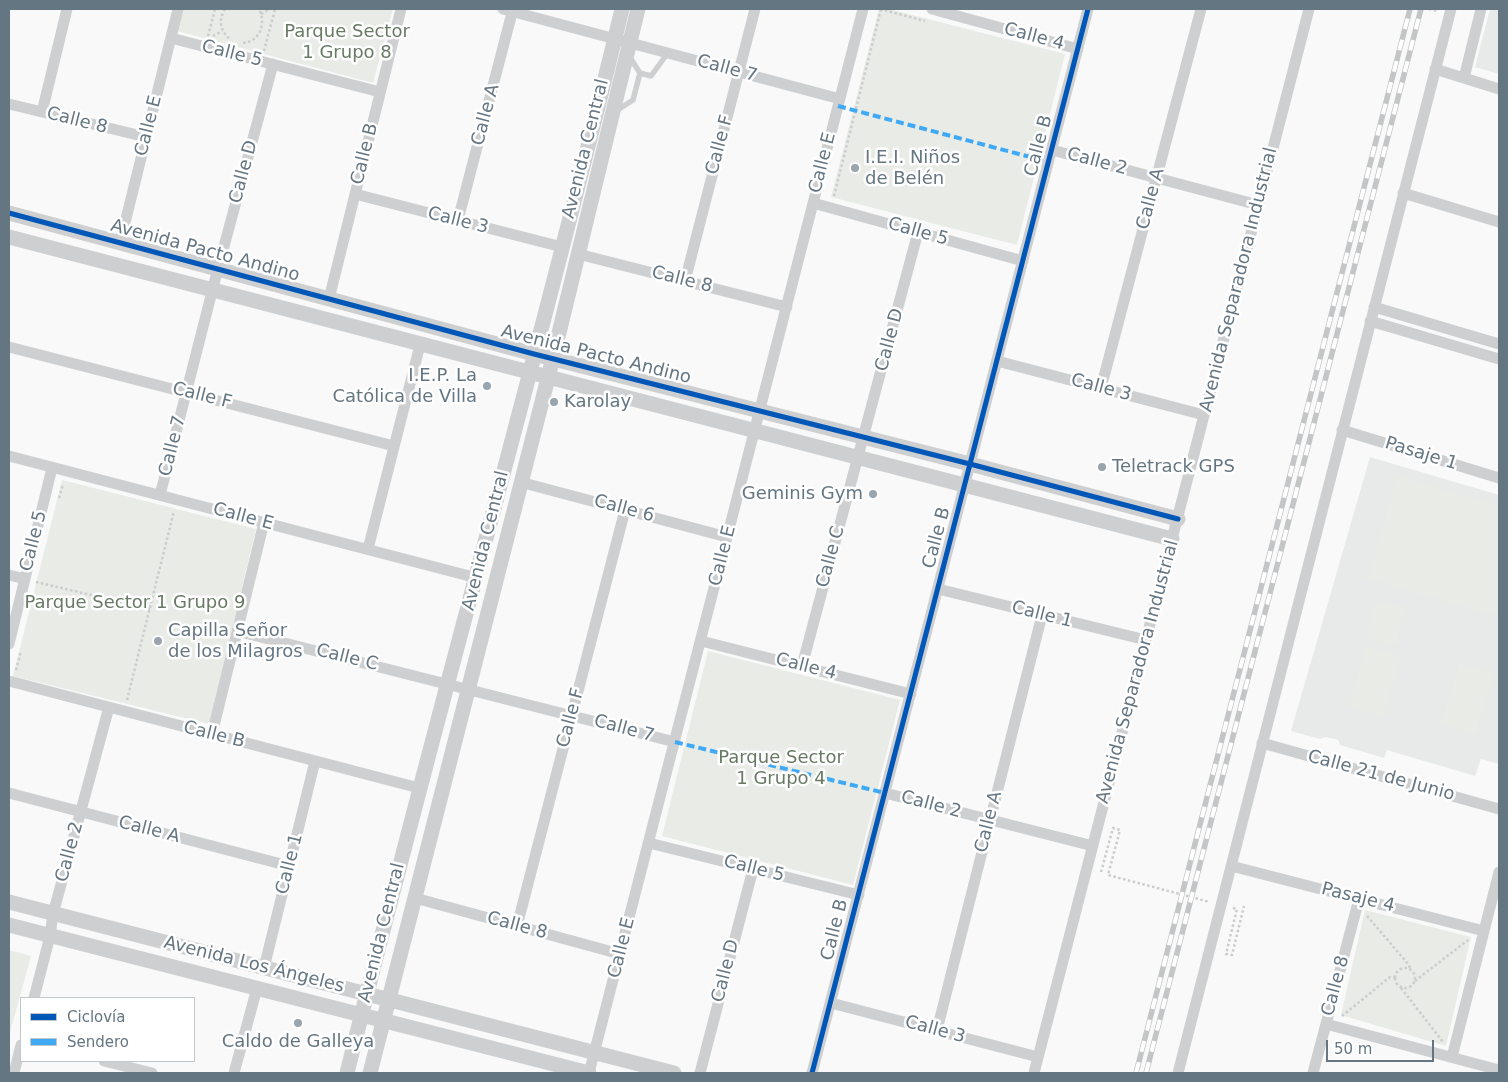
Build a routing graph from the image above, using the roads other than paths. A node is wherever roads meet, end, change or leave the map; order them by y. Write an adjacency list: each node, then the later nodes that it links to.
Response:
1 (67, 9): 30 (street)
2 (178, 9): 16 (street, Calle E)
3 (401, 9): 27 (street, Calle B)
4 (622, 9): 17 (street, Avenida Central)
5 (638, 9): 18 (street, Avenida Central)
6 (755, 9): 23 (street, Calle F)
7 (863, 9): 28 (street, Calle E)
8 (932, 9): 15 (street, Calle 4)
9 (1088, 9): 19 (street, Calle B)
10 (1201, 9): 34 (street, Calle A)
11 (1309, 9): 38 (street, Avenida Separadora Industrial)
12 (1450, 9): 22 (street)
13 (1481, 9): 25 (street)
14 (510, 10): 17 (street); 40 (street, Calle A)
15 (974, 14): 19 (street, Calle 4)
16 (171, 38): 21 (street, Calle 5); 32 (street, Calle E)
17 (614, 39): 18 (street, Calle 7); 45 (street, Avenida Central)
18 (628, 49): 20 (street, Calle 7); 24 (lane); 31 (street, Avenida Central)
19 (1078, 49): 33 (street, Calle B)
20 (667, 54): 23 (street, Calle 7); 24 (lane)
21 (273, 64): 27 (street, Calle 5); 48 (street, Calle D)
22 (1435, 69): 25 (street); 35 (street)
23 (738, 72): 28 (street, Calle 7); 49 (street, Calle F)
24 (640, 73): 31 (lane)
25 (1464, 78): 26 (street)
26 (1499, 89)
27 (380, 92): 36 (street, Calle B)
28 (840, 99): 37 (street, Calle E)
29 (9, 104): 30 (street, Calle 8)
30 (42, 112): 32 (street, Calle 8)
31 (612, 113): 46 (street, Avenida Central)
32 (146, 137): 44 (street, Calle E)
33 (1052, 150): 34 (street, Calle 2); 47 (street, Calle B)
34 (1157, 177): 38 (street, Calle 2); 63 (street, Calle A)
35 (1403, 193): 41 (street); 52 (street)
36 (355, 194): 40 (street, Calle 3); 50 (street, Calle B)
37 (813, 203): 42 (street, Calle 5); 51 (street, Calle E)
38 (1258, 205): 66 (street, Avenida Separadora Industrial)
39 (9, 213): 44 (street, Avenida Pacto Andino)
40 (458, 220): 45 (street, Calle 3)
41 (1499, 222)
42 (918, 232): 47 (street, Calle 5); 70 (street, Calle D)
43 (9, 237): 48 (street, Avenida Pacto Andino)
44 (120, 243): 48 (street, Avenida Pacto Andino)
45 (562, 247): 57 (street, Avenida Central)
46 (578, 254): 49 (street, Calle 8); 58 (street, Avenida Central)
47 (1023, 261): 60 (street, Calle B)
48 (215, 280): 50 (street, Avenida Pacto Andino); 55 (street, Avenida Pacto Andino); 64 (street, Calle 7)
49 (684, 281): 51 (street, Calle 8)
50 (329, 299): 57 (street, Avenida Pacto Andino)
51 (787, 307): 65 (street, Calle E)
52 (1374, 307): 53 (street); 54 (street)
53 (1370, 321): 59 (street); 67 (street)
54 (1498, 344): 59 (street)
55 (420, 345): 61 (street, Avenida Pacto Andino); 69 (street)
56 (9, 347): 64 (street, Calle F)
57 (534, 354): 58 (street, Avenida Pacto Andino); 61 (street, Avenida Central)
58 (552, 358): 62 (street, Avenida Central); 65 (street, Avenida Pacto Andino)
59 (1496, 358)
60 (997, 361): 63 (street, Calle 3); 72 (street, Calle B)
61 (529, 373): 62 (street, Avenida Pacto Andino); 85 (street, Avenida Central)
62 (548, 378): 68 (street, Avenida Pacto Andino); 75 (street, Avenida Central)
63 (1101, 388): 66 (street, Calle 3)
64 (187, 392): 69 (street, Calle F); 77 (street, Calle 7)
65 (760, 410): 68 (street, Calle E); 70 (street, Avenida Pacto Andino)
66 (1204, 415): 79 (street, Avenida Separadora Industrial)
67 (1342, 430): 74 (street, Pasaje 1); 101 (street)
68 (754, 432): 70 (street, Avenida Pacto Andino); 81 (street, Calle E)
69 (394, 446): 83 (street)
70 (861, 448): 72 (street, Avenida Pacto Andino); 76 (street, Avenida Pacto Andino); 93 (street, Calle C)
71 (9, 456): 73 (street, Calle E)
72 (970, 464): 76 (street, Calle B); 79 (street, Avenida Pacto Andino)
73 (52, 468): 77 (street, Calle E); 86 (street, Calle 5)
74 (1499, 478)
75 (520, 482): 78 (street, Calle 6); 95 (street, Avenida Central)
76 (965, 486): 82 (street, Avenida Pacto Andino); 87 (street, Calle B)
77 (160, 496): 80 (street, Calle E)
78 (625, 510): 81 (street, Calle 6); 98 (street, Calle F)
79 (1178, 519): 82 (street, Avenida Separadora Industrial)
80 (264, 522): 83 (street, Calle E); 89 (street)
81 (727, 537): 91 (street, Calle E)
82 (1172, 539): 90 (street, Avenida Separadora Industrial)
83 (368, 550): 85 (street, Calle E)
84 (9, 575): 86 (street)
85 (477, 578): 95 (street, Avenida Central)
86 (25, 579): 92 (street, Calle 5)
87 (938, 589): 88 (street, Calle 1); 96 (street, Calle B)
88 (1042, 614): 90 (street, Calle 1); 108 (street, Calle A)
89 (237, 631): 95 (street, Calle C); 99 (street)
90 (1146, 640): 110 (street, Avenida Separadora Industrial)
91 (700, 641): 93 (street, Calle 4); 100 (street, Calle E)
92 (9, 644)
93 (802, 666): 96 (street, Calle 4)
94 (12, 678): 97 (street, Calle B)
95 (458, 685): 98 (street, Calle 7); 103 (street, Avenida Central); 116 (street, Avenida Central)
96 (911, 694): 105 (street, Calle B)
97 (109, 707): 99 (street, Calle B); 107 (street, Calle 2)
98 (571, 715): 100 (street, Calle 7); 121 (street, Calle F)
99 (212, 734): 102 (street, Calle B)
100 (675, 742): 109 (street, Calle E)
101 (1262, 743): 106 (street, Calle 21 de Junio); 112 (street)
102 (315, 760): 103 (street, Calle B); 111 (street, Calle 1)
103 (419, 788): 127 (street, Avenida Central)
104 (9, 793): 107 (street, Calle A)
105 (885, 793): 108 (street, Calle 2); 115 (street, Calle B)
106 (1499, 809)
107 (80, 813): 111 (street, Calle A); 119 (street, Calle 2)
108 (990, 820): 110 (street, Calle 2); 134 (street, Calle A)
109 (648, 843): 113 (street, Calle 5); 124 (street, Calle E)
110 (1093, 846): 137 (street, Avenida Separadora Industrial)
111 (289, 866): 125 (street, Calle 1)
112 (1231, 866): 117 (street, Pasaje 4); 151 (street)
113 (753, 868): 115 (street, Calle 5); 148 (street, Calle D)
114 (1499, 872): 122 (street)
115 (859, 895): 130 (street, Calle B)
116 (415, 898): 121 (street, Calle 8); 129 (street, Avenida Central)
117 (1359, 899): 122 (street, Pasaje 4); 133 (street, Calle 8)
118 (9, 902): 119 (street, Avenida Los Ángeles)
119 (53, 914): 123 (street, Calle 2); 125 (street, Avenida Los Ángeles)
120 (9, 925): 123 (street, Avenida Los Ángeles)
121 (517, 926): 124 (street, Calle 8)
122 (1484, 931): 138 (street)
123 (50, 936): 126 (street, Avenida Los Ángeles); 128 (street, Calle 2)
124 (620, 954): 136 (street, Calle E)
125 (264, 968): 127 (street, Avenida Los Ángeles)
126 (256, 988): 131 (street, Avenida Los Ángeles); 143 (street)
127 (367, 994): 129 (street, Avenida Los Ángeles); 131 (street, Avenida Central)
128 (34, 997)
129 (389, 1000): 132 (street, Avenida Central); 136 (street, Avenida Los Ángeles)
130 (831, 1003): 134 (street, Calle 3); 149 (street, Calle B)
131 (361, 1015): 132 (street, Avenida Los Ángeles); 144 (street, Avenida Central)
132 (384, 1020): 145 (street, Avenida Central); 146 (street, Avenida Los Ángeles)
133 (1326, 1024): 138 (street); 152 (street, Calle 8)
134 (937, 1030): 137 (street, Calle 3)
135 (20, 1049): 141 (street)
136 (595, 1053): 146 (street, Calle E); 147 (street, Avenida Los Ángeles)
137 (1038, 1056): 150 (street, Avenida Separadora Industrial)
138 (1452, 1058): 140 (street)
139 (108, 1062): 142 (street)
140 (1499, 1070)
141 (14, 1073)
142 (152, 1073)
143 (234, 1073)
144 (347, 1073)
145 (370, 1073)
146 (589, 1073)
147 (674, 1073)
148 (700, 1073)
149 (812, 1073)
150 (1034, 1073)
151 (1178, 1073)
152 (1313, 1073)

